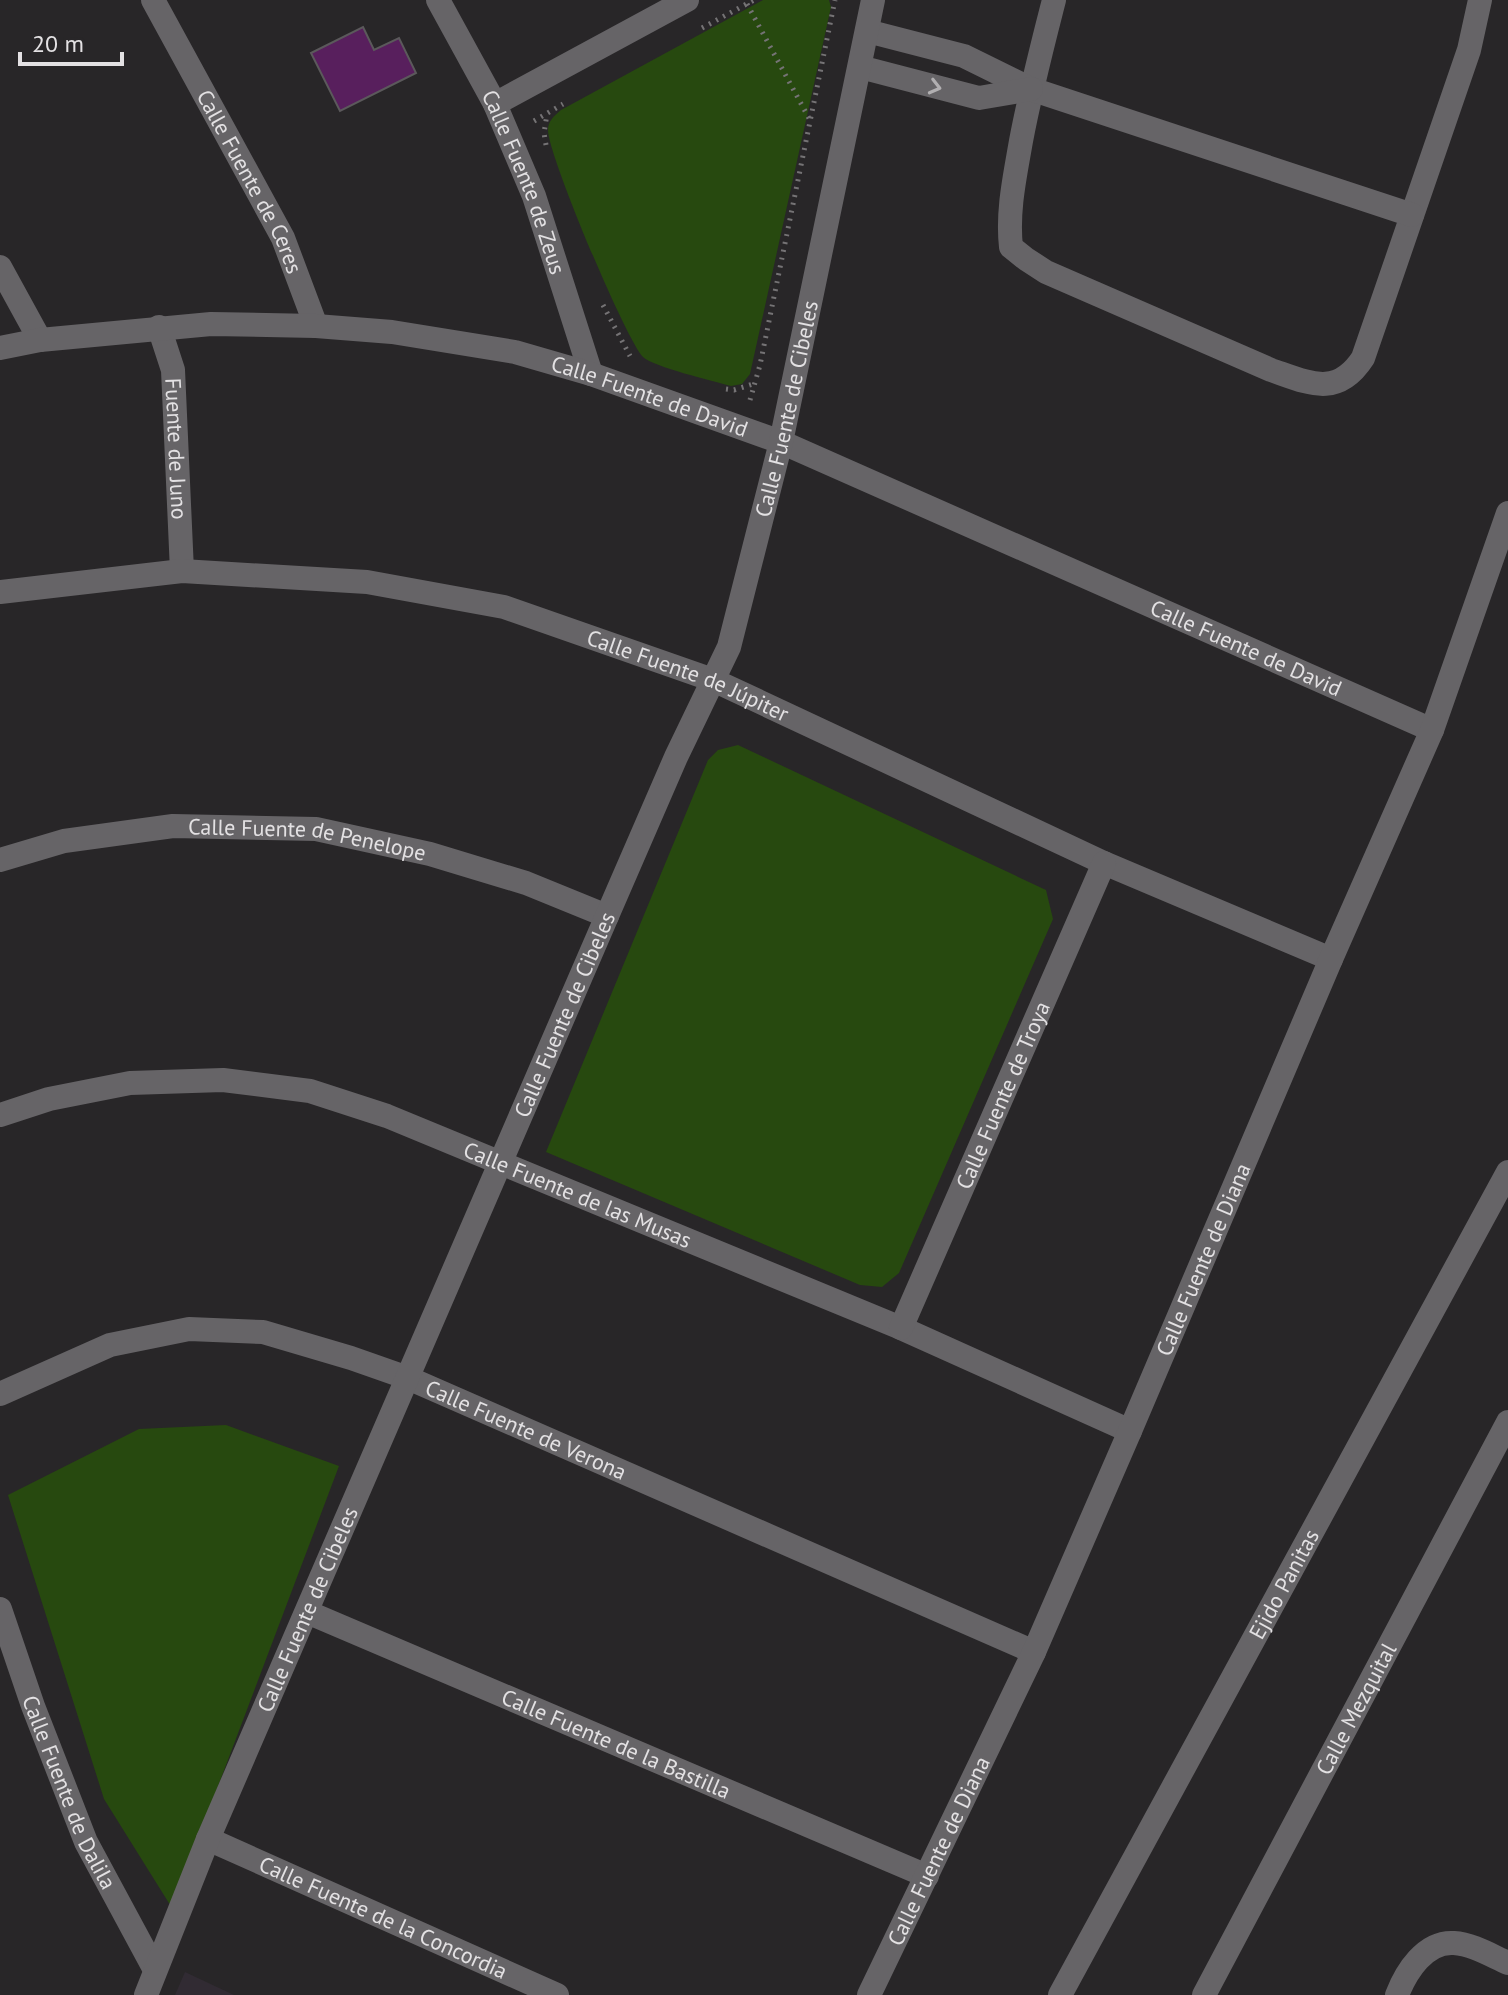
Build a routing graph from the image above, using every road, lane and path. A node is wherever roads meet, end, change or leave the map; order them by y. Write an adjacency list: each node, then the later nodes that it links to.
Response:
1 (153, 0): 19 (street, Calle Fuente de Ceres)
2 (438, 0): 12 (street, Calle Fuente de Zeus)
3 (687, 0): 12 (street)
4 (835, 0): 14 (path)
5 (873, 0): 9 (street, Calle Fuente de Cibeles)
6 (1054, 0): 11 (street)
7 (1480, 0): 16 (street)
8 (747, 4): 14 (path)
9 (867, 31): 10 (street, Calle Fuente de Cibeles); 11 (street)
10 (860, 67): 11 (street, one-way to 11); 28 (street, Calle Fuente de Cibeles)
11 (1031, 89): 16 (street); 16 (street)
12 (495, 104): 24 (street, Calle Fuente de Zeus)
13 (547, 114): 15 (path)
14 (811, 122): 25 (path)
15 (548, 153)
16 (1412, 215)
17 (0, 267): 21 (street)
18 (601, 301): 23 (path)
19 (316, 326): 20 (street, Calle Fuente de David); 24 (street, Calle Fuente de David)
20 (159, 327): 21 (street, Calle Fuente de David); 30 (street, Fuente de Juno)
21 (40, 340): 22 (street, Calle Fuente de David)
22 (0, 348)
23 (637, 360)
24 (591, 374): 27 (street, Calle Fuente de David)
25 (753, 384): 26 (path); 27 (path)
26 (719, 388)
27 (744, 429): 28 (street, Calle Fuente de David)
28 (781, 442): 32 (street, Calle Fuente de Cibeles); 33 (street, Calle Fuente de David)
29 (1508, 513): 33 (street, Calle Fuente de Diana)
30 (182, 571): 31 (street, Calle Fuente de Júpiter); 32 (street, Calle Fuente de Júpiter)
31 (0, 592)
32 (713, 680): 35 (street, Calle Fuente de Júpiter); 36 (street, Calle Fuente de Cibeles)
33 (1432, 730): 37 (street, Calle Fuente de Diana)
34 (0, 860): 36 (street, Calle Fuente de Penelope)
35 (1104, 863): 37 (street, Calle Fuente de Júpiter); 41 (street, Calle Fuente de Troya)
36 (607, 916): 39 (street, Calle Fuente de Cibeles)
37 (1331, 959): 45 (street, Calle Fuente de Diana)
38 (0, 1115): 39 (street, Calle Fuente de las Musas)
39 (501, 1165): 41 (street, Calle Fuente de las Musas); 42 (street, Calle Fuente de Cibeles)
40 (1508, 1172): 56 (street, Ejido Panitas)
41 (901, 1328): 45 (street, Calle Fuente de las Musas)
42 (408, 1378): 43 (street, Calle Fuente de Verona); 47 (street, Calle Fuente de Cibeles); 48 (street, Calle Fuente de Verona)
43 (0, 1394)
44 (1508, 1422): 57 (street, Calle Mezquital)
45 (1130, 1431): 48 (street, Calle Fuente de Diana)
46 (0, 1609): 52 (street, Calle Fuente de Dalila)
47 (307, 1612): 49 (street, Calle Fuente de Cibeles); 50 (street, Calle Fuente de la Bastilla)
48 (1034, 1652): 50 (street, Calle Fuente de Diana)
49 (208, 1839): 52 (street, Calle Fuente de Cibeles); 54 (street, Calle Fuente de la Concordia)
50 (927, 1876): 55 (street, Calle Fuente de Diana)
51 (1508, 1963): 58 (street)
52 (155, 1970): 53 (street, Calle Fuente de Cibeles)
53 (146, 1995)
54 (557, 1995)
55 (869, 1995)
56 (1060, 1995)
57 (1204, 1995)
58 (1397, 1995)

